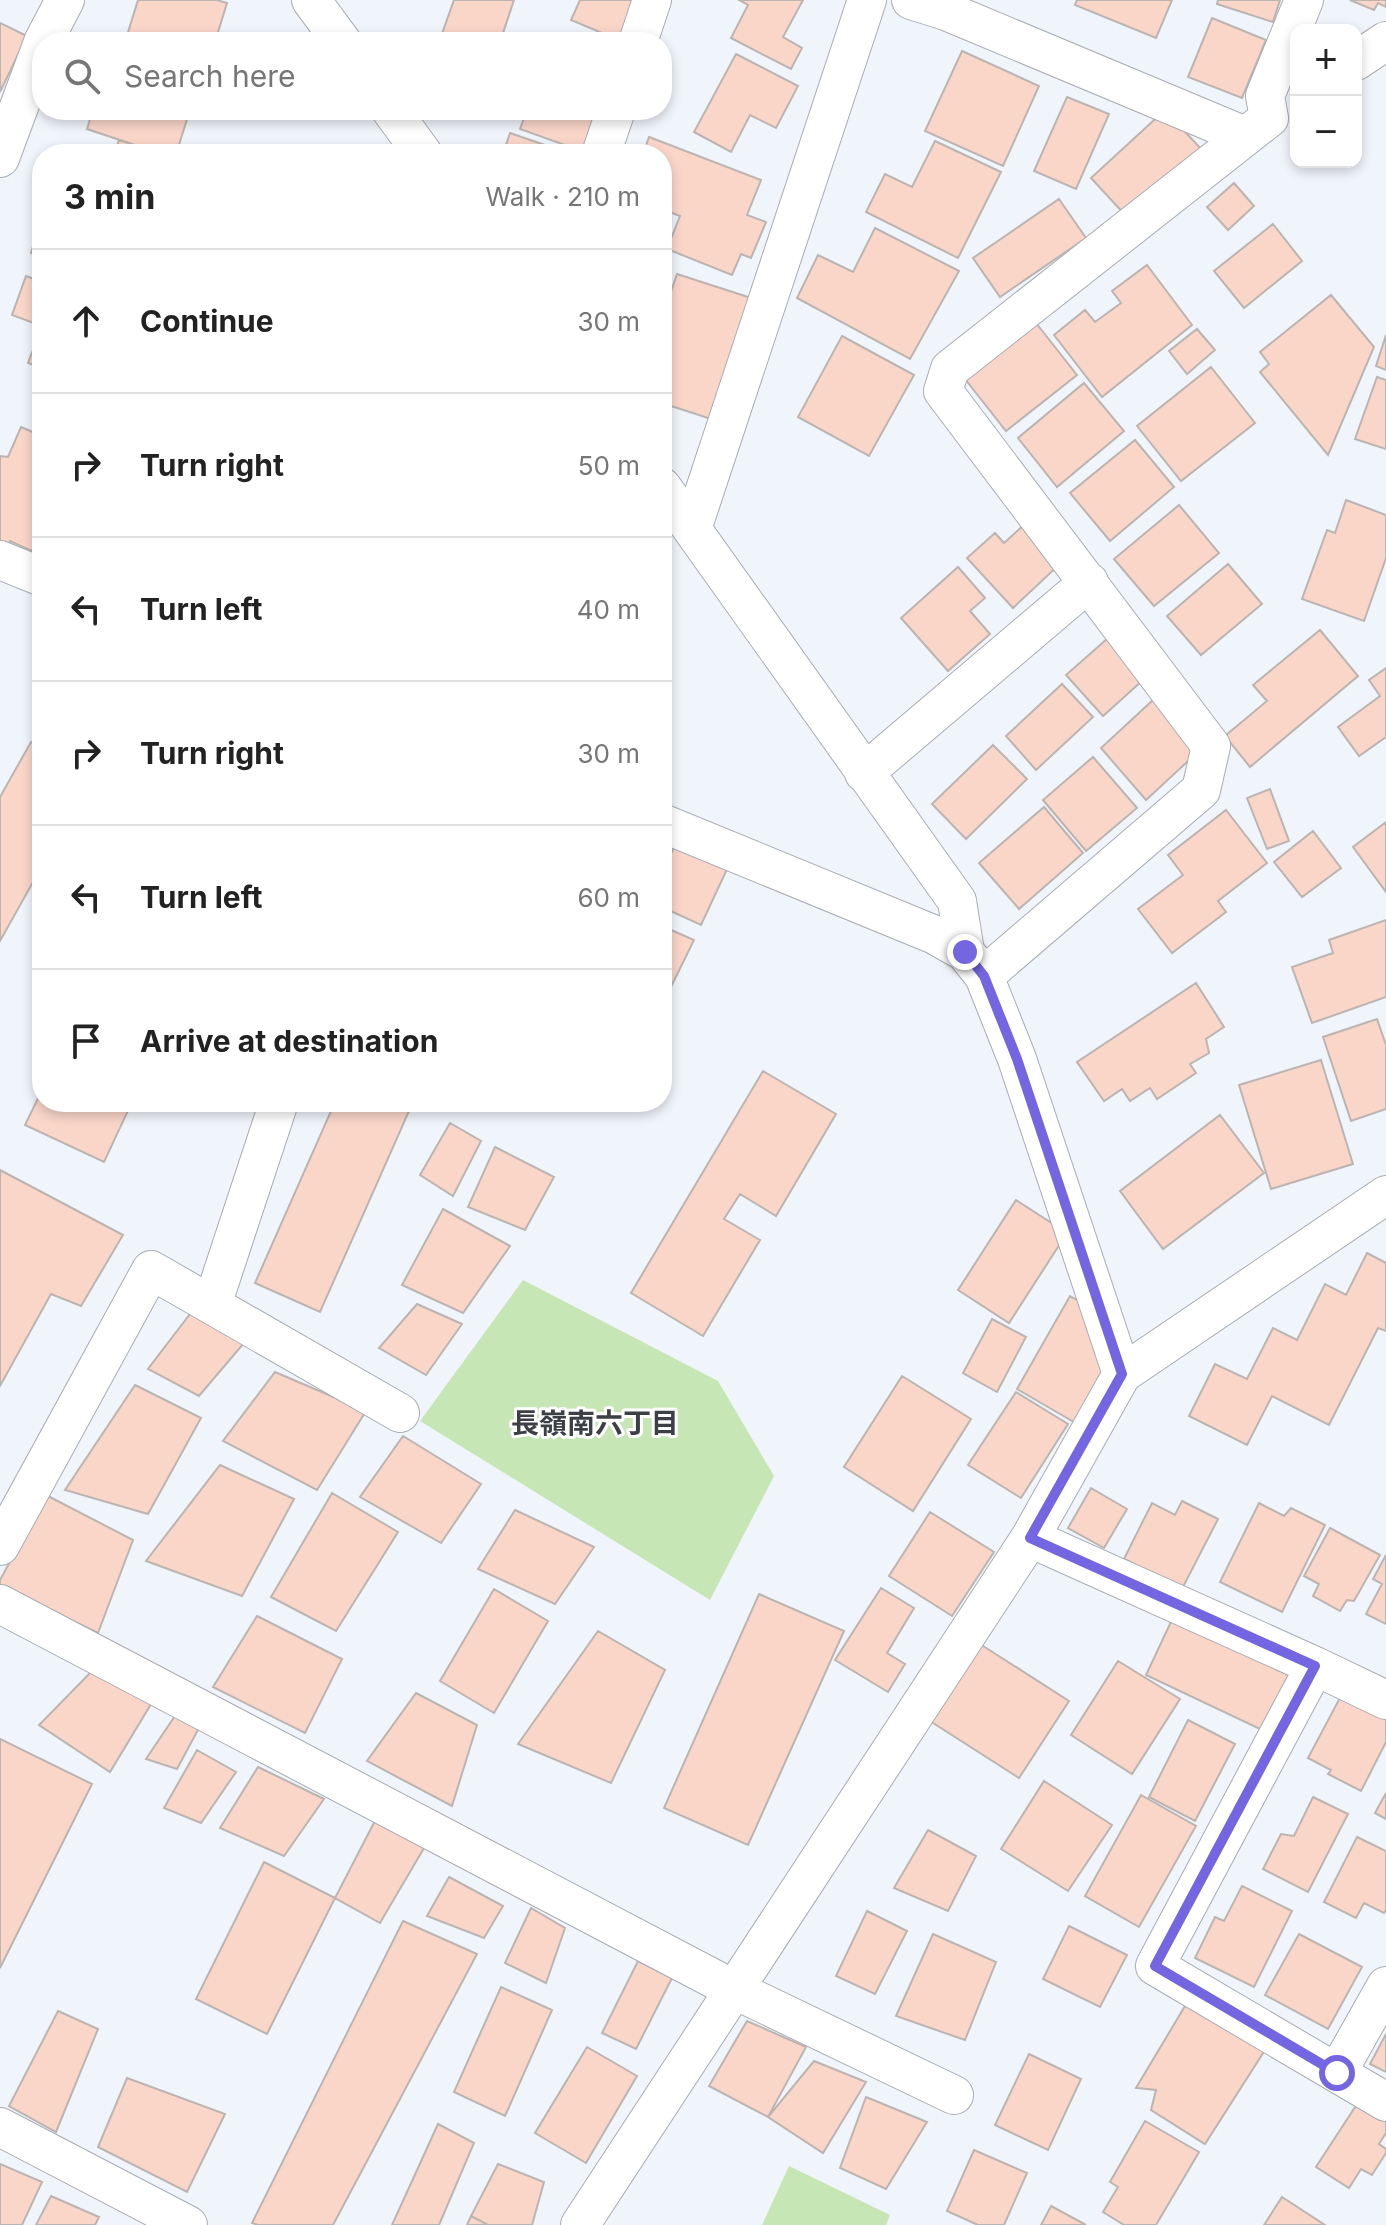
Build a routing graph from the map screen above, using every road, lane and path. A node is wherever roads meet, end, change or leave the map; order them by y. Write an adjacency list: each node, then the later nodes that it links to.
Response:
1 (65, 0): 7 (street)
2 (311, 0): 8 (street)
3 (652, 0): 9 (street)
4 (867, 0): 20 (street)
5 (1304, 0): 13 (street)
6 (936, 4): 13 (street)
7 (49, 32)
8 (335, 32)
9 (641, 32)
10 (1386, 41): 11 (street)
11 (1362, 57)
12 (32, 73): 18 (street)
13 (1270, 118): 23 (street)
14 (398, 120): 16 (street)
15 (613, 120): 17 (street)
16 (416, 144)
17 (604, 144)
18 (0, 158)
19 (672, 501): 20 (street)
20 (692, 529): 24 (street)
21 (0, 560): 22 (street)
22 (32, 573)
23 (1089, 582): 24 (street); 26 (street)
24 (864, 773): 26 (street)
25 (672, 827): 26 (street)
26 (975, 964): 30 (street)
27 (276, 1112): 29 (street)
28 (1386, 1195): 30 (street)
29 (212, 1305): 31 (street); 33 (street)
30 (1122, 1374): 32 (street)
31 (400, 1413)
32 (1030, 1538): 35 (street); 38 (street)
33 (2, 1539)
34 (0, 1604): 38 (street)
35 (1315, 1666): 36 (street); 39 (street)
36 (1386, 1700)
37 (1386, 1986): 39 (street)
38 (735, 1990): 40 (street); 44 (street)
39 (1337, 2073): 41 (street)
40 (954, 2095)
41 (1386, 2102)
42 (0, 2127): 43 (street)
43 (188, 2225)
44 (580, 2225)

